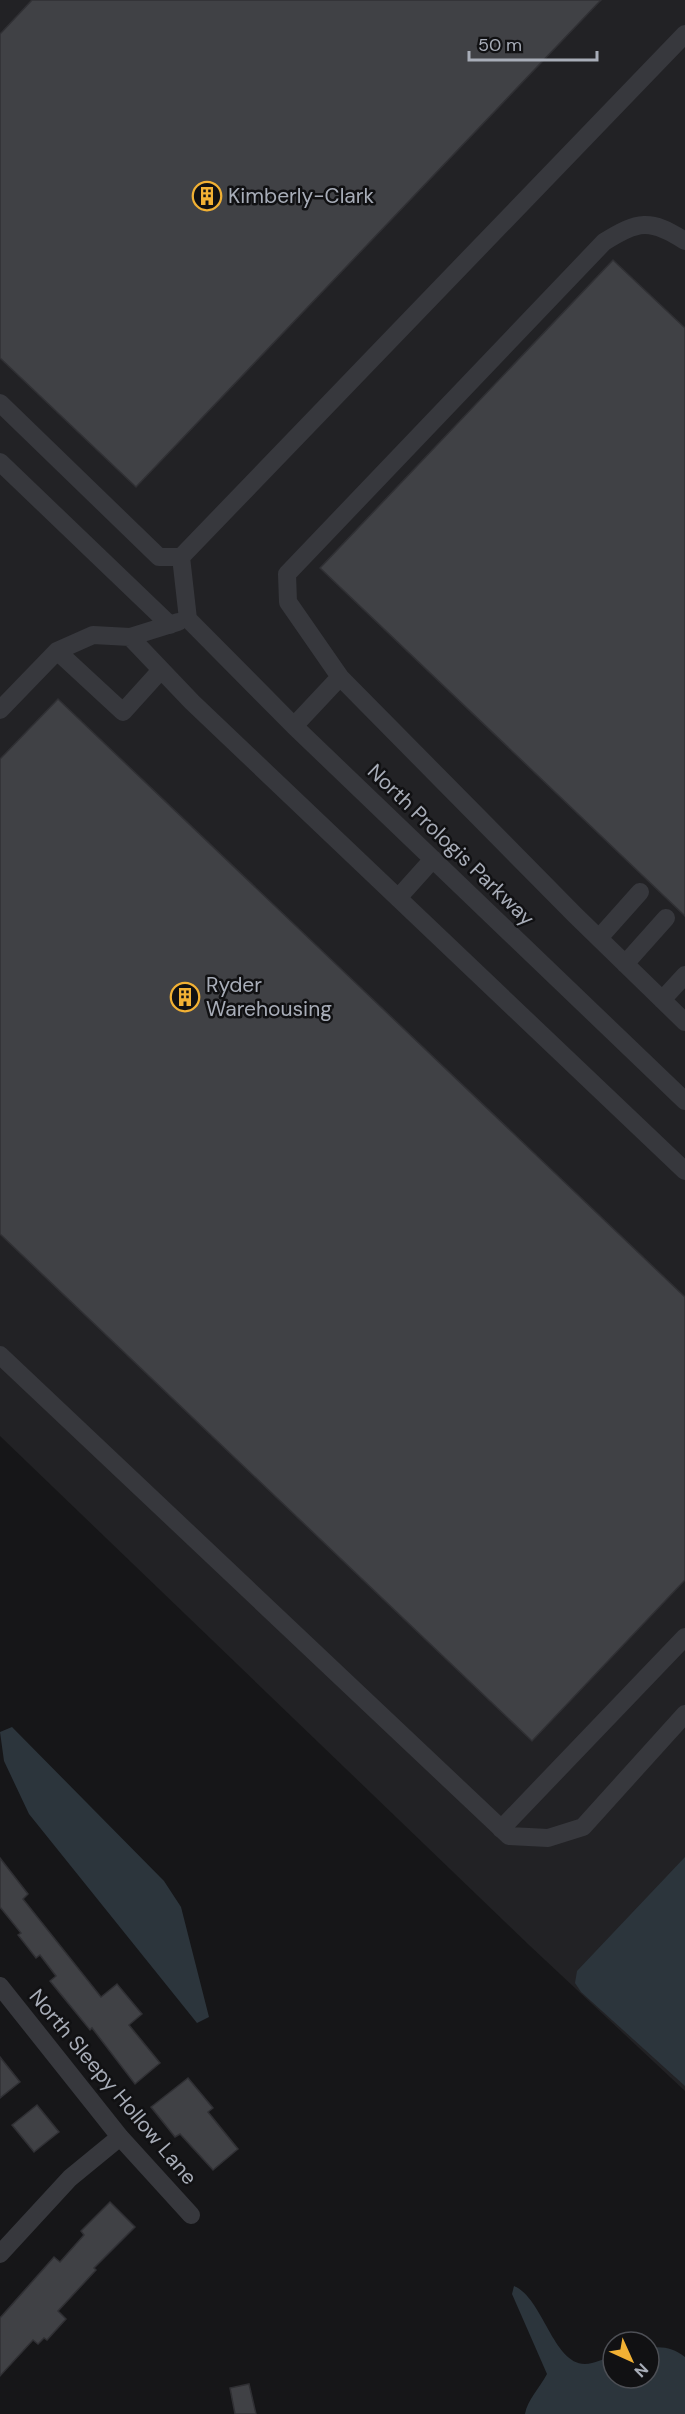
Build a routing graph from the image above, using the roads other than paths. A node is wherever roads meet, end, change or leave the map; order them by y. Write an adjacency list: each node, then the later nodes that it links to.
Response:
1 (685, 34): 5 (street)
2 (685, 241): 11 (street)
3 (0, 403): 5 (street)
4 (0, 462): 7 (street)
5 (181, 557): 6 (street)
6 (188, 619): 7 (street); 13 (street, North Prologis Parkway)
7 (170, 625): 8 (street)
8 (130, 638): 9 (street); 10 (street)
9 (57, 651): 10 (street); 12 (street)
10 (162, 670): 16 (street)
11 (340, 676): 13 (street); 18 (street)
12 (0, 710)
13 (294, 726): 14 (street, North Prologis Parkway)
14 (433, 859): 16 (street); 23 (street, North Prologis Parkway)
15 (640, 892): 18 (street)
16 (398, 898): 24 (street)
17 (666, 918): 19 (street)
18 (599, 938): 19 (street)
19 (625, 964): 21 (street)
20 (685, 975): 21 (street)
21 (662, 1000): 22 (street)
22 (685, 1022)
23 (685, 1101)
24 (685, 1171)
25 (0, 1354): 28 (street)
26 (685, 1637): 28 (street)
27 (685, 1714): 28 (street)
28 (501, 1829)
29 (0, 1986): 30 (street, North Sleepy Hollow Lane)
30 (120, 2137): 31 (street, North Sleepy Hollow Lane); 32 (street)
31 (191, 2215)
32 (0, 2254)

